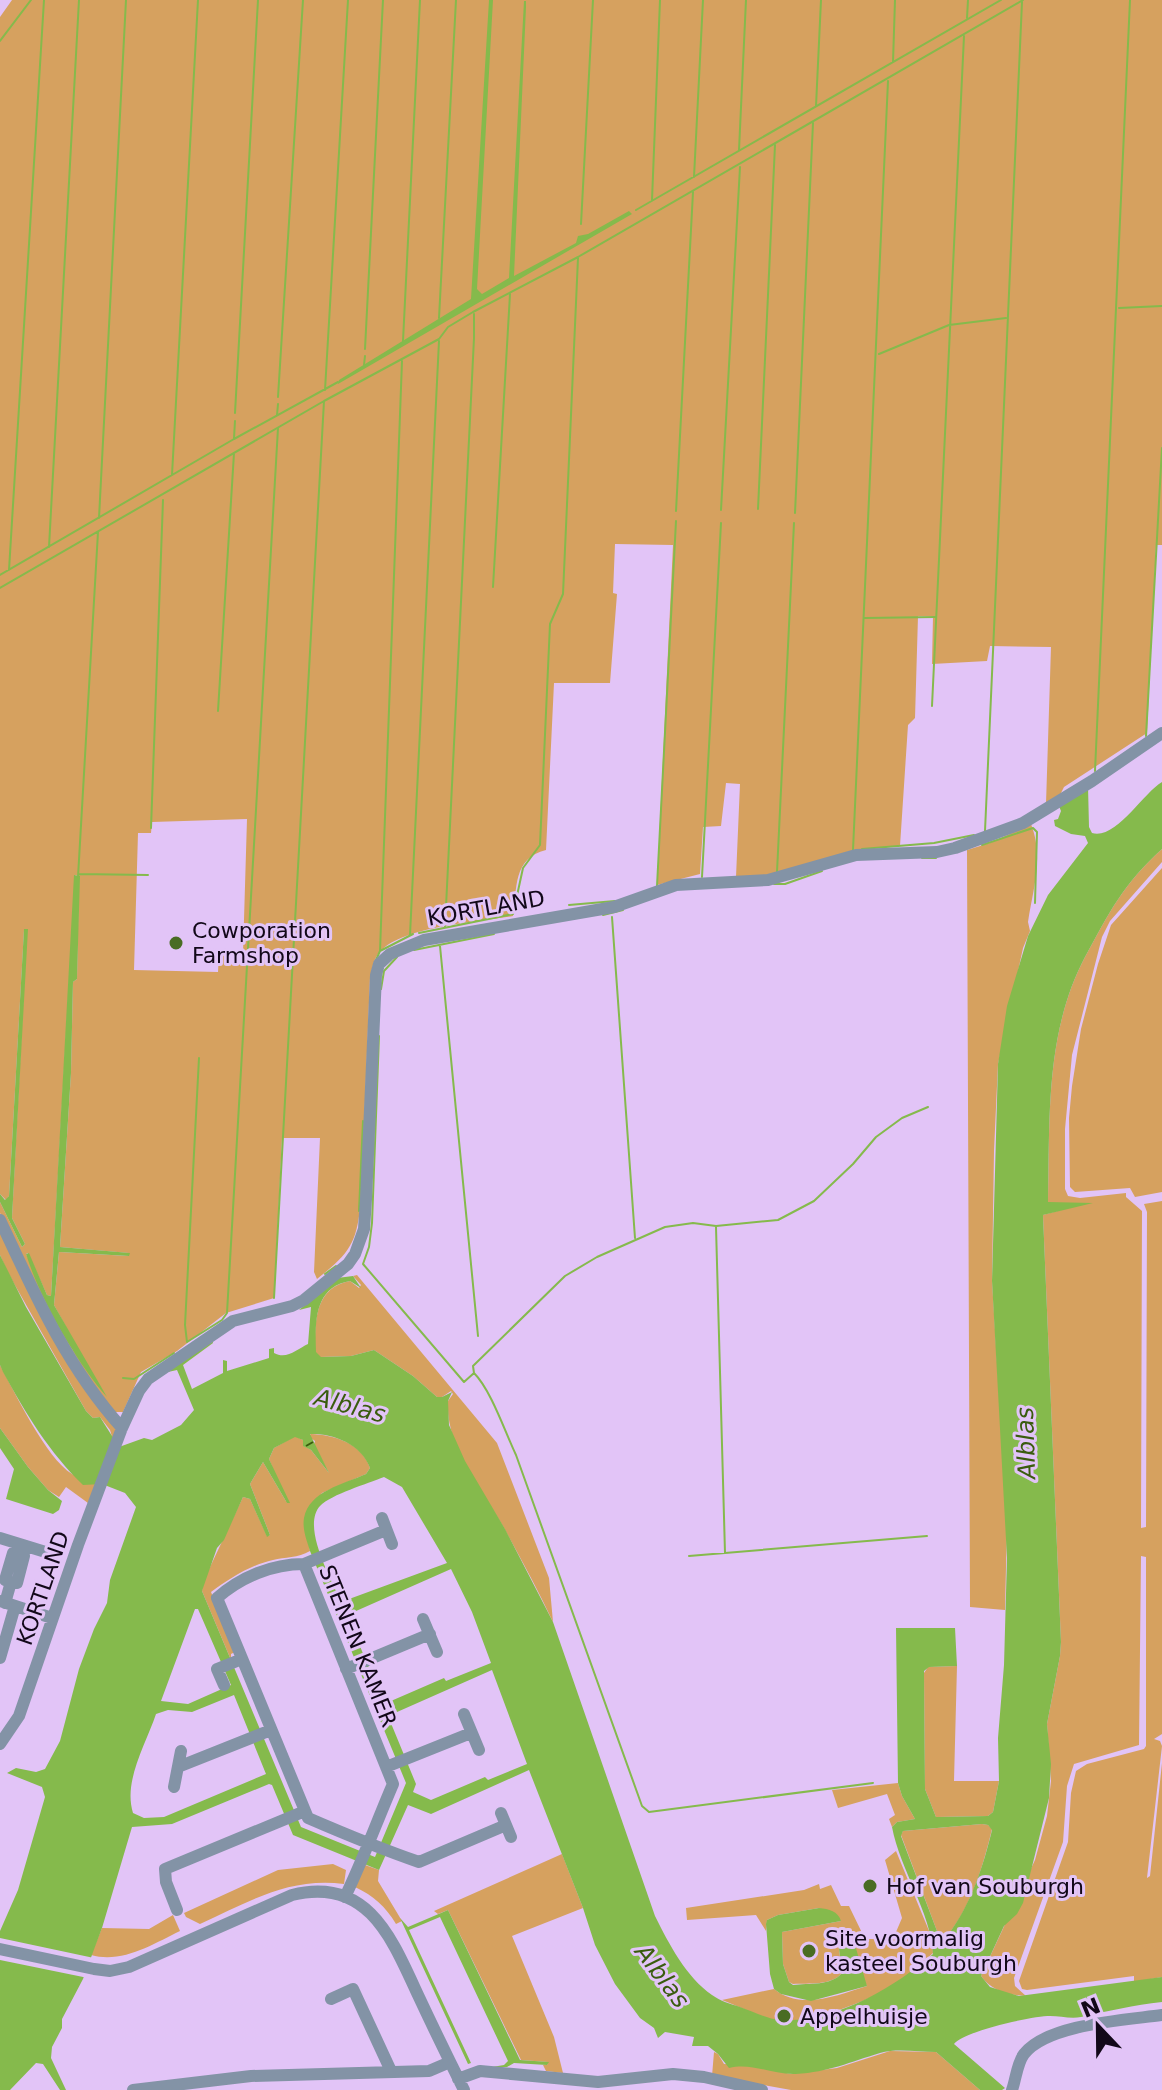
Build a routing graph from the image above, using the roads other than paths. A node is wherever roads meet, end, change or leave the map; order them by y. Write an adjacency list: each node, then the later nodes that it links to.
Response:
1 (1162, 733): 3 (street, KORTLAND)
2 (0, 1220): 3 (street)
3 (120, 1434): 10 (street, KORTLAND)
4 (0, 1538): 6 (street)
5 (392, 1544): 8 (street)
6 (22, 1545): 7 (street); 9 (street)
7 (52, 1554)
8 (304, 1564): 15 (street, STENEN KAMER); 16 (street, STENEN KAMER)
9 (7, 1603): 10 (street); 14 (street)
10 (52, 1618): 21 (street, KORTLAND)
11 (423, 1619): 12 (street)
12 (430, 1634): 13 (street); 16 (street)
13 (437, 1652)
14 (0, 1658)
15 (240, 1660): 17 (street); 19 (street, STENEN KAMER)
16 (350, 1667): 24 (street, STENEN KAMER)
17 (224, 1685)
18 (464, 1714): 20 (street)
19 (268, 1732): 25 (street); 27 (street, STENEN KAMER)
20 (471, 1733): 22 (street); 24 (street)
21 (0, 1744)
22 (479, 1750)
23 (181, 1751): 25 (street)
24 (390, 1765): 29 (street, STENEN KAMER)
25 (178, 1767): 26 (street)
26 (174, 1787)
27 (301, 1813): 29 (street); 31 (street)
28 (506, 1825): 29 (street)
29 (370, 1847): 32 (street, STENEN KAMER)
30 (165, 1854): 31 (street)
31 (165, 1869): 33 (street)
32 (345, 1897): 34 (street); 37 (street)
33 (177, 1910)
34 (0, 1949)
35 (331, 1999): 38 (street)
36 (1162, 2015): 43 (street)
37 (450, 2062): 38 (street); 39 (street)
38 (391, 2071): 40 (street)
39 (461, 2084): 42 (street)
40 (156, 2088): 41 (street)
41 (133, 2090)
42 (762, 2090)
43 (1012, 2090)

